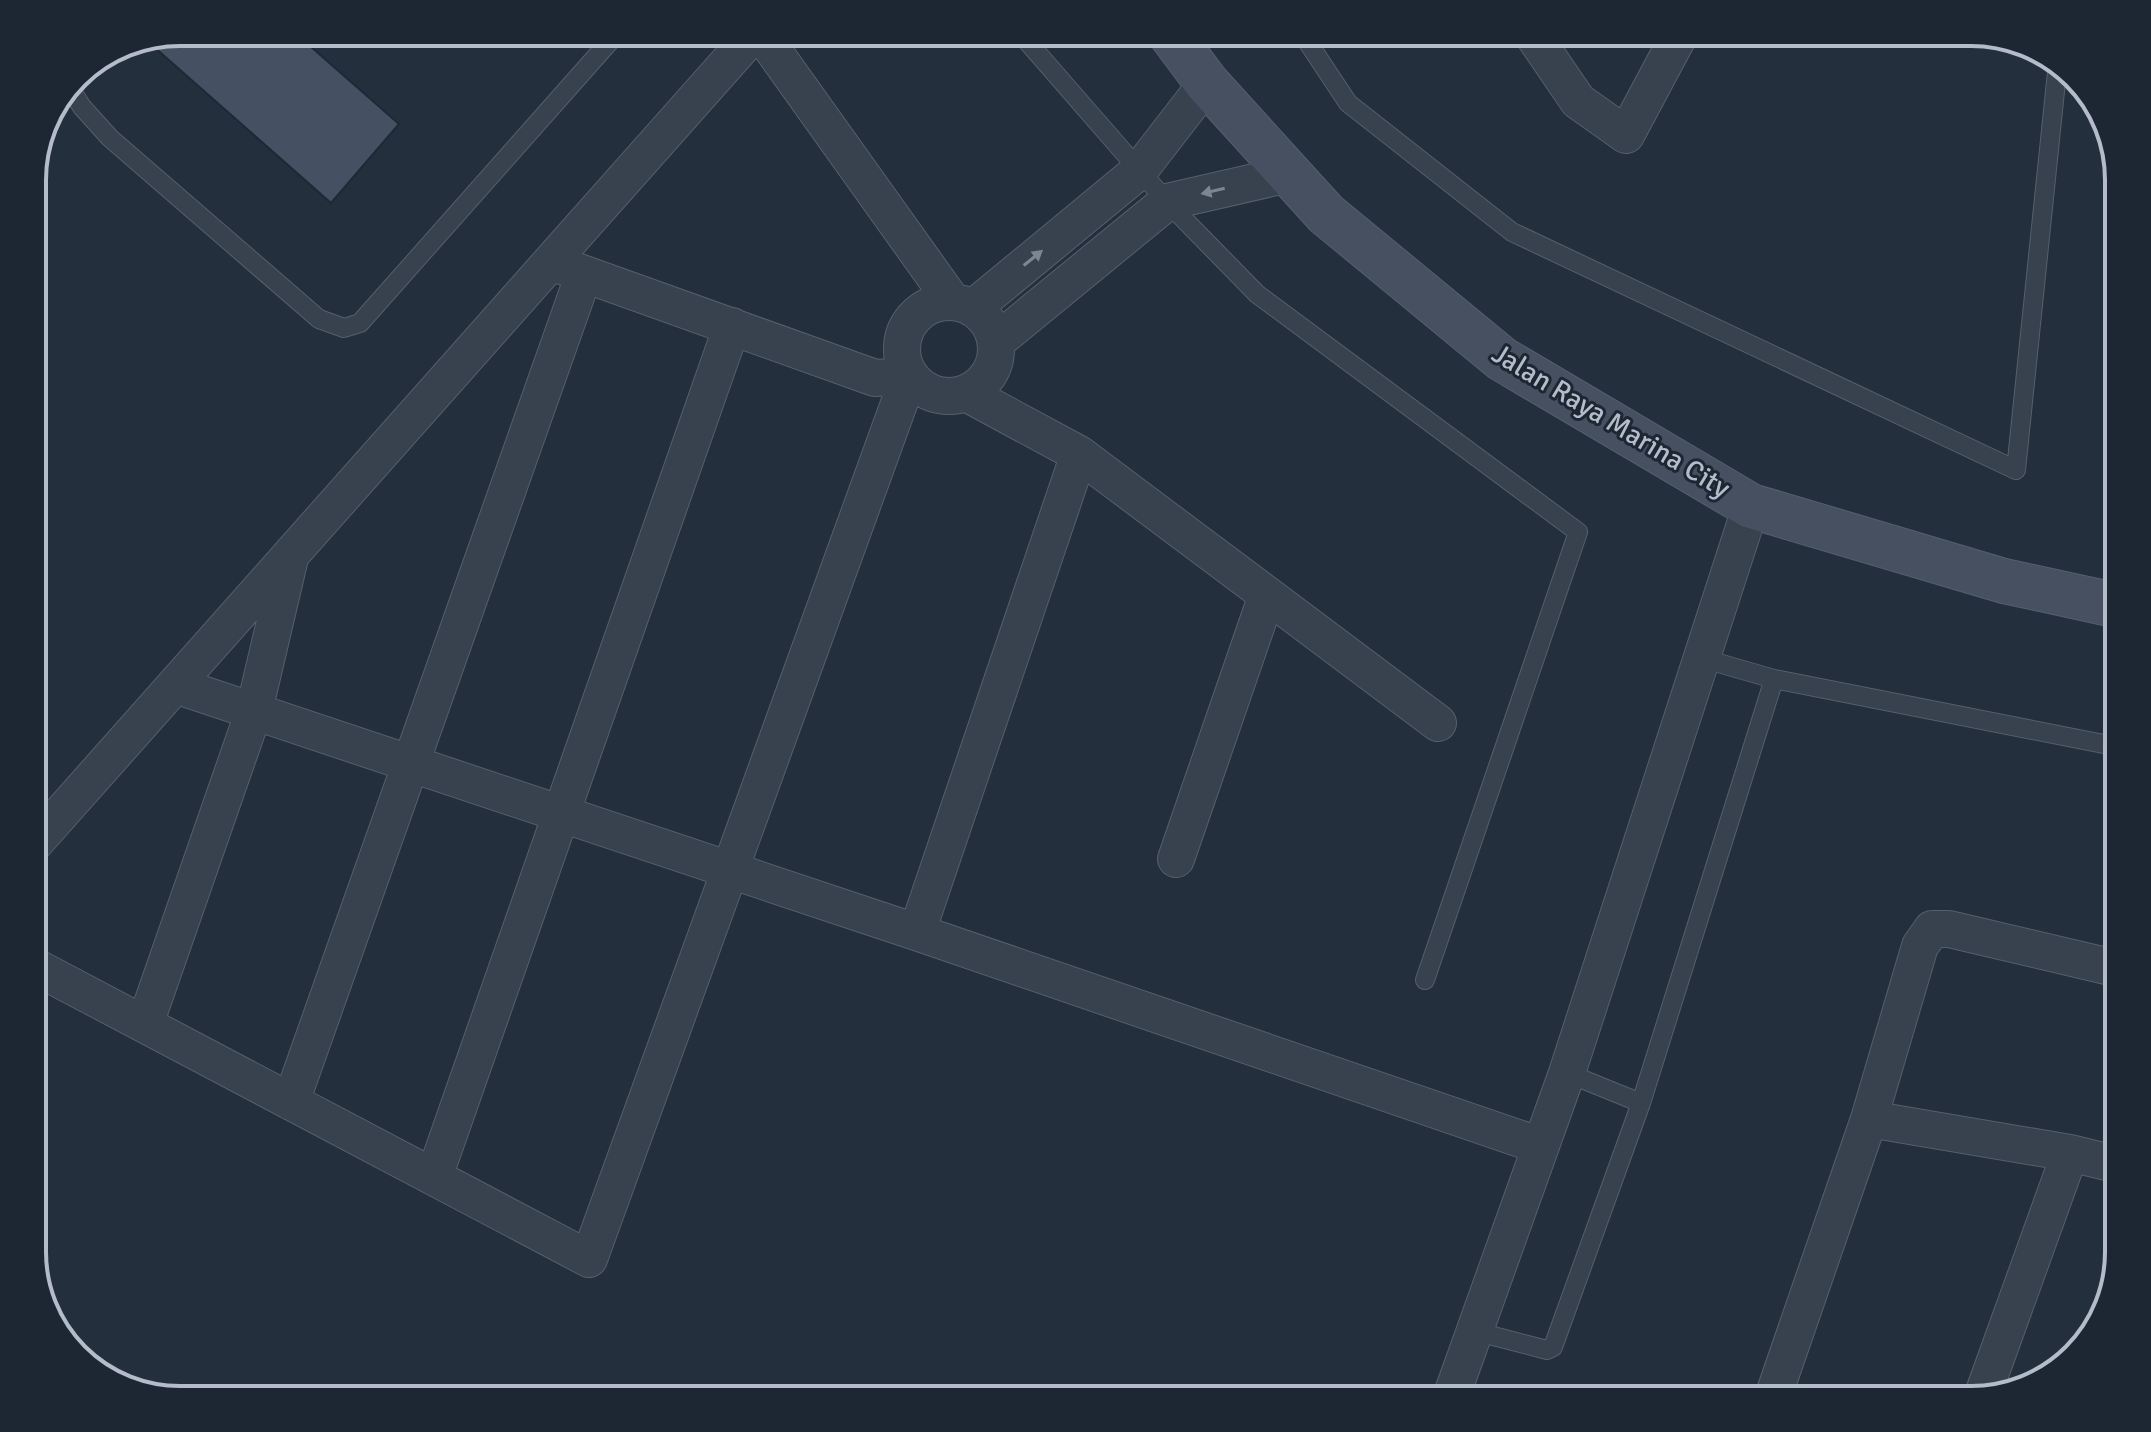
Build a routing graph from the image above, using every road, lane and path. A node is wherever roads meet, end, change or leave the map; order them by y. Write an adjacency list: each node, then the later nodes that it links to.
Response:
1 (606, 46): 11 (lane)
2 (746, 46): 15 (street)
3 (768, 46): 16 (street)
4 (1031, 46): 12 (lane)
5 (1179, 46): 10 (main road, Jalan Raya Marina City)
6 (1310, 46): 9 (lane)
7 (1541, 46): 8 (street)
8 (1674, 46)
9 (2056, 77)
10 (1207, 83): 12 (street); 13 (main road, Jalan Raya Marina City)
11 (76, 97)
12 (1139, 171): 14 (lane); 16 (street, one-way to 12)
13 (1289, 174): 14 (street, one-way to 14); 22 (main road, Jalan Raya Marina City)
14 (1167, 202): 18 (street); 40 (lane)
15 (568, 268): 17 (street); 23 (street); 32 (street)
16 (962, 304): 18 (street); 19 (street)
17 (732, 326): 19 (street); 33 (street)
18 (996, 342): 20 (street)
19 (909, 376): 20 (street); 36 (street)
20 (966, 393): 21 (street)
21 (1079, 454): 24 (street); 37 (street)
22 (1751, 506): 25 (main road, Jalan Raya Marina City); 26 (street)
23 (290, 556): 28 (street); 29 (street)
24 (1267, 595): 30 (street); 35 (street)
25 (2105, 603)
26 (1701, 658): 27 (lane); 42 (street)
27 (1774, 679): 31 (lane); 44 (lane)
28 (175, 685): 29 (street); 34 (street)
29 (254, 711): 32 (street); 41 (street)
30 (1438, 723)
31 (2105, 744)
32 (410, 763): 33 (street); 43 (street)
33 (562, 814): 36 (street); 49 (street)
34 (46, 830)
35 (1176, 859)
36 (731, 871): 37 (street); 49 (street)
37 (917, 932): 46 (street)
38 (2105, 966): 45 (street)
39 (46, 972): 41 (street)
40 (1425, 980)
41 (145, 1024): 43 (street)
42 (1567, 1073): 44 (lane); 46 (street)
43 (291, 1102): 49 (street)
44 (1641, 1103): 50 (lane)
45 (1869, 1119): 47 (street); 53 (street)
46 (1541, 1146): 50 (street)
47 (2070, 1153): 48 (street); 51 (street)
48 (2105, 1162)
49 (434, 1177)
50 (1474, 1331): 52 (street)
51 (1986, 1385)
52 (1455, 1386)
53 (1777, 1386)

